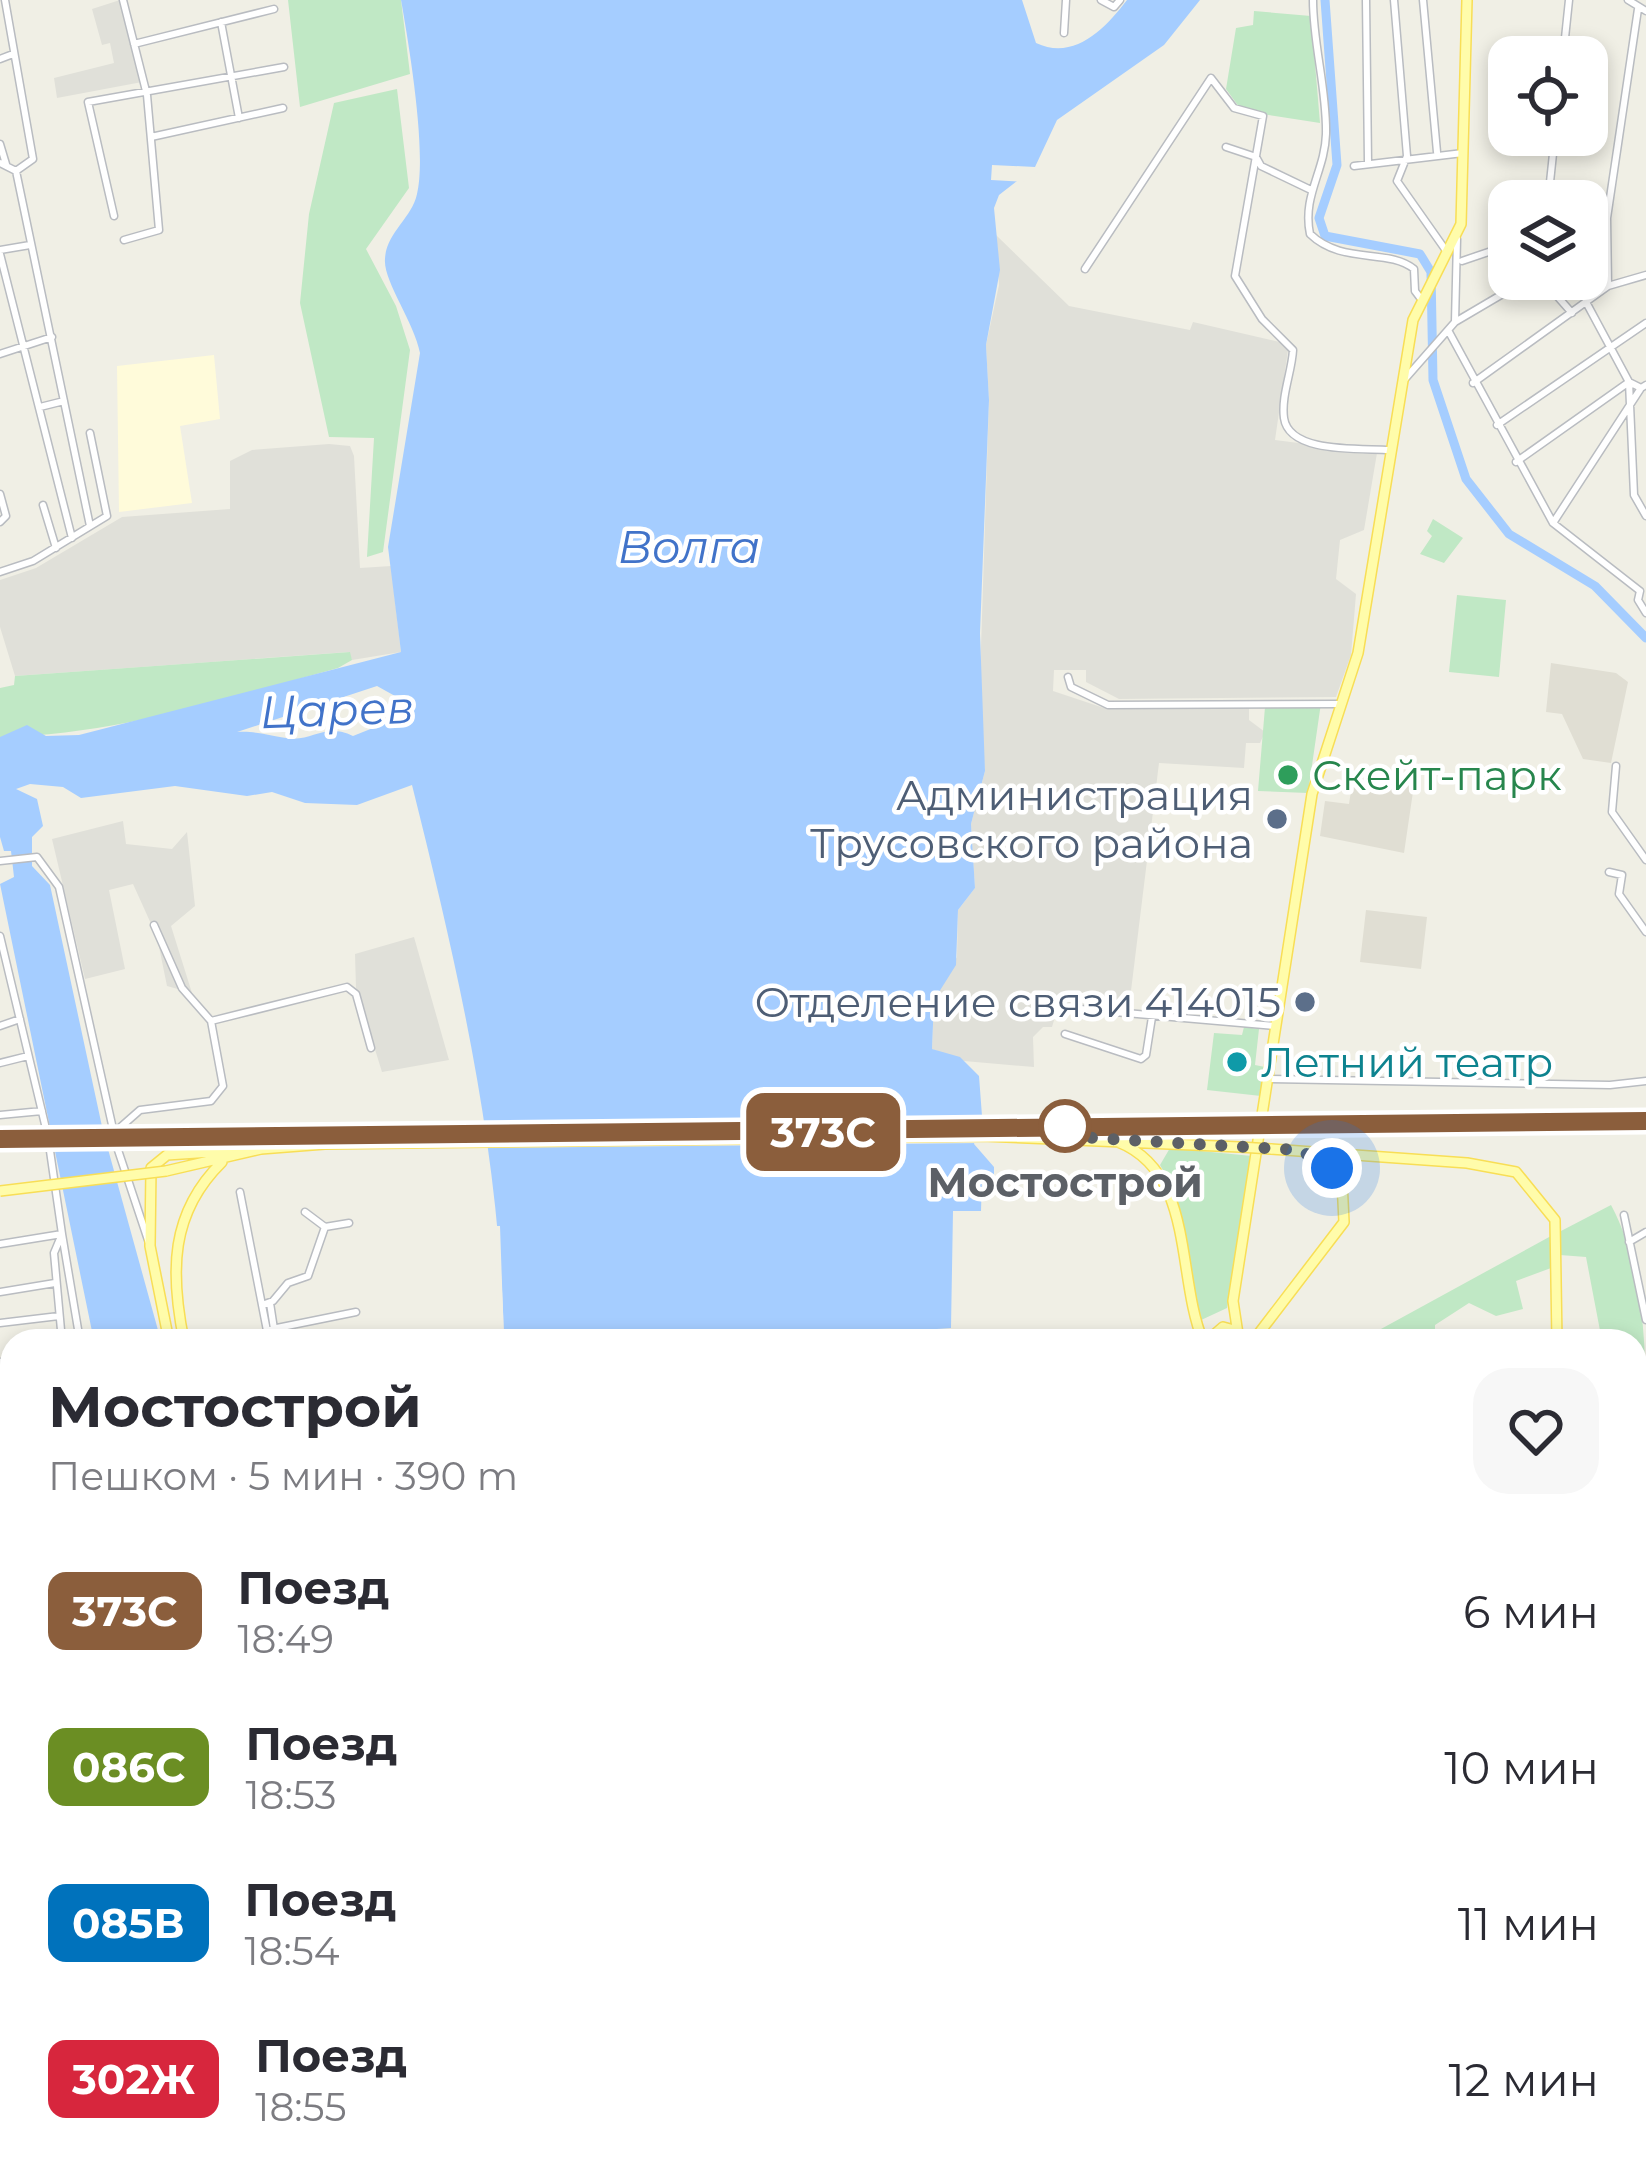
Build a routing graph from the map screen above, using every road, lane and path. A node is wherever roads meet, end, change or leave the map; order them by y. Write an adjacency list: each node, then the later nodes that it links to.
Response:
1 (4, 0): 19 (street)
2 (123, 0): 18 (street)
3 (1063, 0): 16 (street)
4 (1101, 0): 5 (street)
5 (1120, 0)
6 (1313, 0): 37 (street)
7 (1366, 0): 33 (street)
8 (1394, 0): 31 (street)
9 (1423, 0): 29 (street)
10 (1467, 0): 30 (main road)
11 (1569, 0): 17 (street)
12 (1628, 0): 14 (street)
13 (274, 9): 15 (street)
14 (1642, 10): 38 (street)
15 (221, 22): 18 (street); 22 (street)
16 (1064, 33)
17 (1565, 36)
18 (134, 44): 23 (street)
19 (14, 54): 20 (street); 36 (street)
20 (0, 59)
21 (284, 68): 22 (street)
22 (234, 75): 23 (street); 25 (street)
23 (147, 94): 26 (street); 39 (street)
24 (283, 108): 25 (street)
25 (239, 118): 26 (street)
26 (151, 137): 41 (street)
27 (0, 144): 34 (street)
28 (1226, 147): 32 (street)
29 (1437, 152): 30 (street); 31 (street)
30 (1466, 153): 40 (main road)
31 (1407, 156): 33 (street); 45 (street)
32 (1256, 157): 37 (street); 47 (street); 72 (street)
33 (1368, 162): 35 (street)
34 (3, 164): 36 (street)
35 (1354, 166)
36 (16, 171): 42 (street)
37 (1311, 190): 53 (street)
38 (1608, 212)
39 (114, 216)
40 (1456, 236): 45 (main road); 46 (street)
41 (124, 240)
42 (30, 244): 43 (street); 59 (street)
43 (0, 252): 60 (street)
44 (1488, 252): 46 (street)
45 (1446, 254): 53 (main road)
46 (1460, 261): 56 (street)
47 (1085, 269)
48 (1646, 274): 49 (street)
49 (1608, 286)
50 (1492, 300): 56 (street)
51 (1561, 300): 55 (street)
52 (1589, 300): 54 (street)
53 (1420, 302): 65 (main road)
54 (1586, 302): 55 (street); 61 (street)
55 (1572, 313): 64 (street)
56 (1455, 322): 58 (street)
57 (1646, 323): 61 (street)
58 (1449, 332): 64 (street); 65 (street)
59 (52, 338): 60 (street); 67 (street)
60 (26, 345): 62 (street); 68 (street)
61 (1610, 345): 63 (street); 70 (street)
62 (0, 355)
63 (1629, 382): 66 (street); 69 (street); 73 (street)
64 (1474, 383): 70 (street)
65 (1401, 384): 72 (main road)
66 (1644, 387): 69 (street)
67 (64, 401): 68 (street); 79 (street)
68 (40, 407): 80 (street)
69 (1628, 410): 76 (street); 78 (street)
70 (1497, 425): 73 (street)
71 (90, 433): 79 (street)
72 (1389, 449): 86 (main road)
73 (1516, 462): 78 (street)
74 (0, 494): 77 (street)
75 (43, 506): 81 (street)
76 (1646, 516)
77 (3, 519)
78 (1553, 524): 83 (street)
79 (90, 526): 80 (street)
80 (72, 538): 81 (street)
81 (56, 548): 82 (street)
82 (0, 572)
83 (1643, 590): 84 (street)
84 (1646, 613)
85 (1067, 677): 86 (street)
86 (1340, 704): 101 (main road)
87 (1616, 766): 88 (street)
88 (1646, 860)
89 (2, 861): 110 (street)
90 (1609, 872): 92 (street)
91 (154, 926): 99 (street)
92 (1646, 932)
93 (0, 937): 94 (street)
94 (11, 984): 95 (street); 98 (street)
95 (0, 985)
96 (1057, 1007): 97 (street)
97 (1152, 1017): 101 (street); 102 (street)
98 (20, 1019): 100 (street); 104 (street)
99 (211, 1021): 103 (street); 110 (street)
100 (0, 1026)
101 (1275, 1026): 106 (main road)
102 (1065, 1034)
103 (371, 1048)
104 (28, 1056): 105 (street); 108 (street)
105 (0, 1063)
106 (1268, 1079): 107 (street); 129 (main road)
107 (1646, 1081)
108 (42, 1111): 109 (street); 123 (street)
109 (0, 1115)
110 (115, 1132): 126 (street)
111 (1095, 1138): 112 (main road, bridge); 113 (main road); 140 (main road)
112 (1299, 1150): 143 (main road); 144 (main road)
113 (225, 1155): 114 (main road); 117 (main road); 126 (main road)
114 (192, 1167): 115 (main road, bridge); 117 (main road)
115 (0, 1191)
116 (240, 1192): 130 (street)
117 (194, 1193): 138 (main road)
118 (305, 1211): 121 (street)
119 (1624, 1215): 124 (street)
120 (349, 1222): 121 (street)
121 (325, 1227): 130 (street)
122 (1646, 1232): 124 (street)
123 (62, 1234): 125 (street); 127 (street); 136 (street)
124 (1630, 1241): 133 (street)
125 (0, 1244)
126 (150, 1246): 137 (main road)
127 (55, 1283): 128 (street); 132 (street)
128 (0, 1292)
129 (1232, 1301): 141 (main road); 142 (main road)
130 (266, 1304): 139 (street)
131 (356, 1312): 139 (street)
132 (59, 1316): 134 (street); 135 (street)
133 (1646, 1320)
134 (0, 1323)
135 (61, 1329)
136 (78, 1329)
137 (167, 1329)
138 (183, 1329)
139 (270, 1329)
140 (1202, 1329)
141 (1217, 1329)
142 (1237, 1329)
143 (1262, 1329)
144 (1557, 1329)

